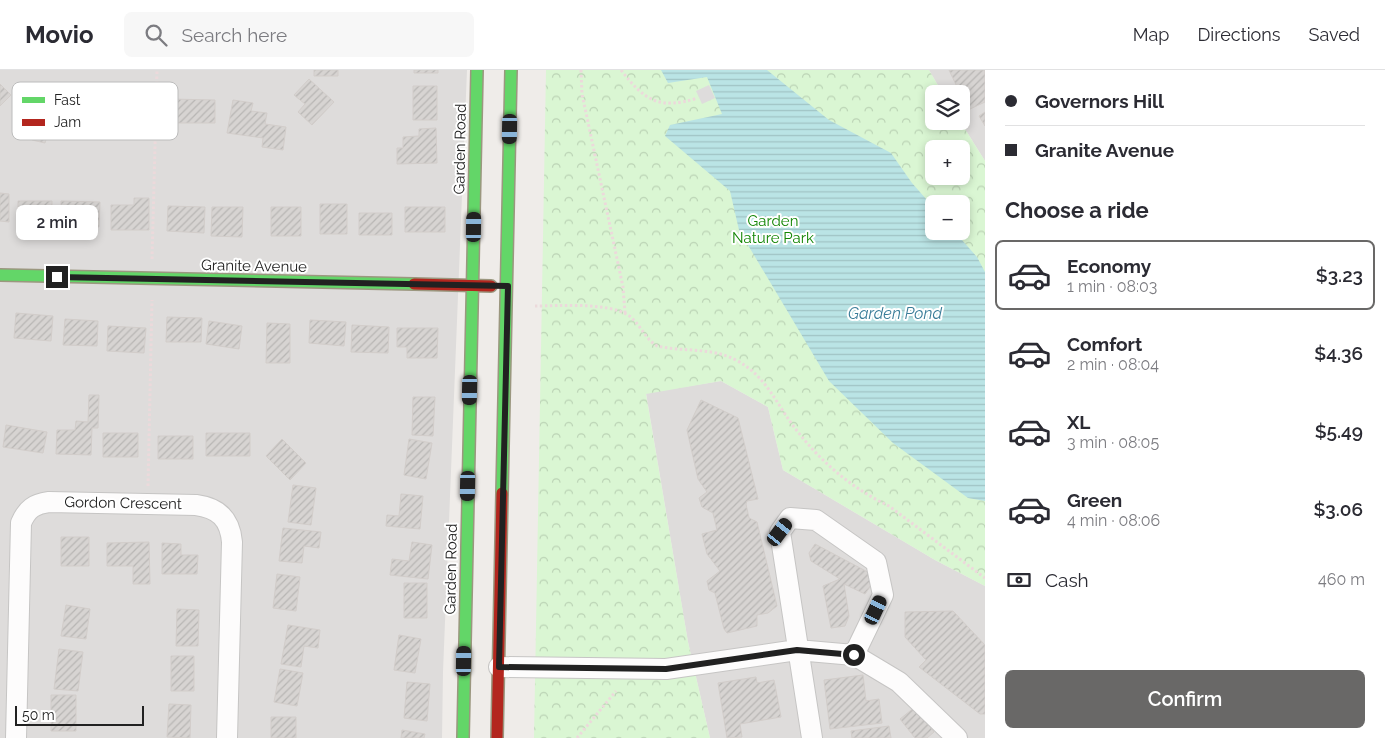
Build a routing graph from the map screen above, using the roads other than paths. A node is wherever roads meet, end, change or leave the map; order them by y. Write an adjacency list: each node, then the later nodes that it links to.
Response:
1 (477, 70): 4 (street, Garden Road)
2 (511, 70): 5 (street)
3 (0, 275): 4 (street, Granite Avenue)
4 (473, 285): 5 (street, Granite Avenue); 11 (street, Garden Road)
5 (508, 286): 8 (street)
6 (797, 650): 7 (street); 7 (street); 8 (street); 13 (street)
7 (854, 655): 14 (street)
8 (499, 667): 12 (street)
9 (16, 738): 10 (street, Gordon Crescent)
10 (228, 738)
11 (463, 738)
12 (497, 738)
13 (812, 738)
14 (957, 738)

